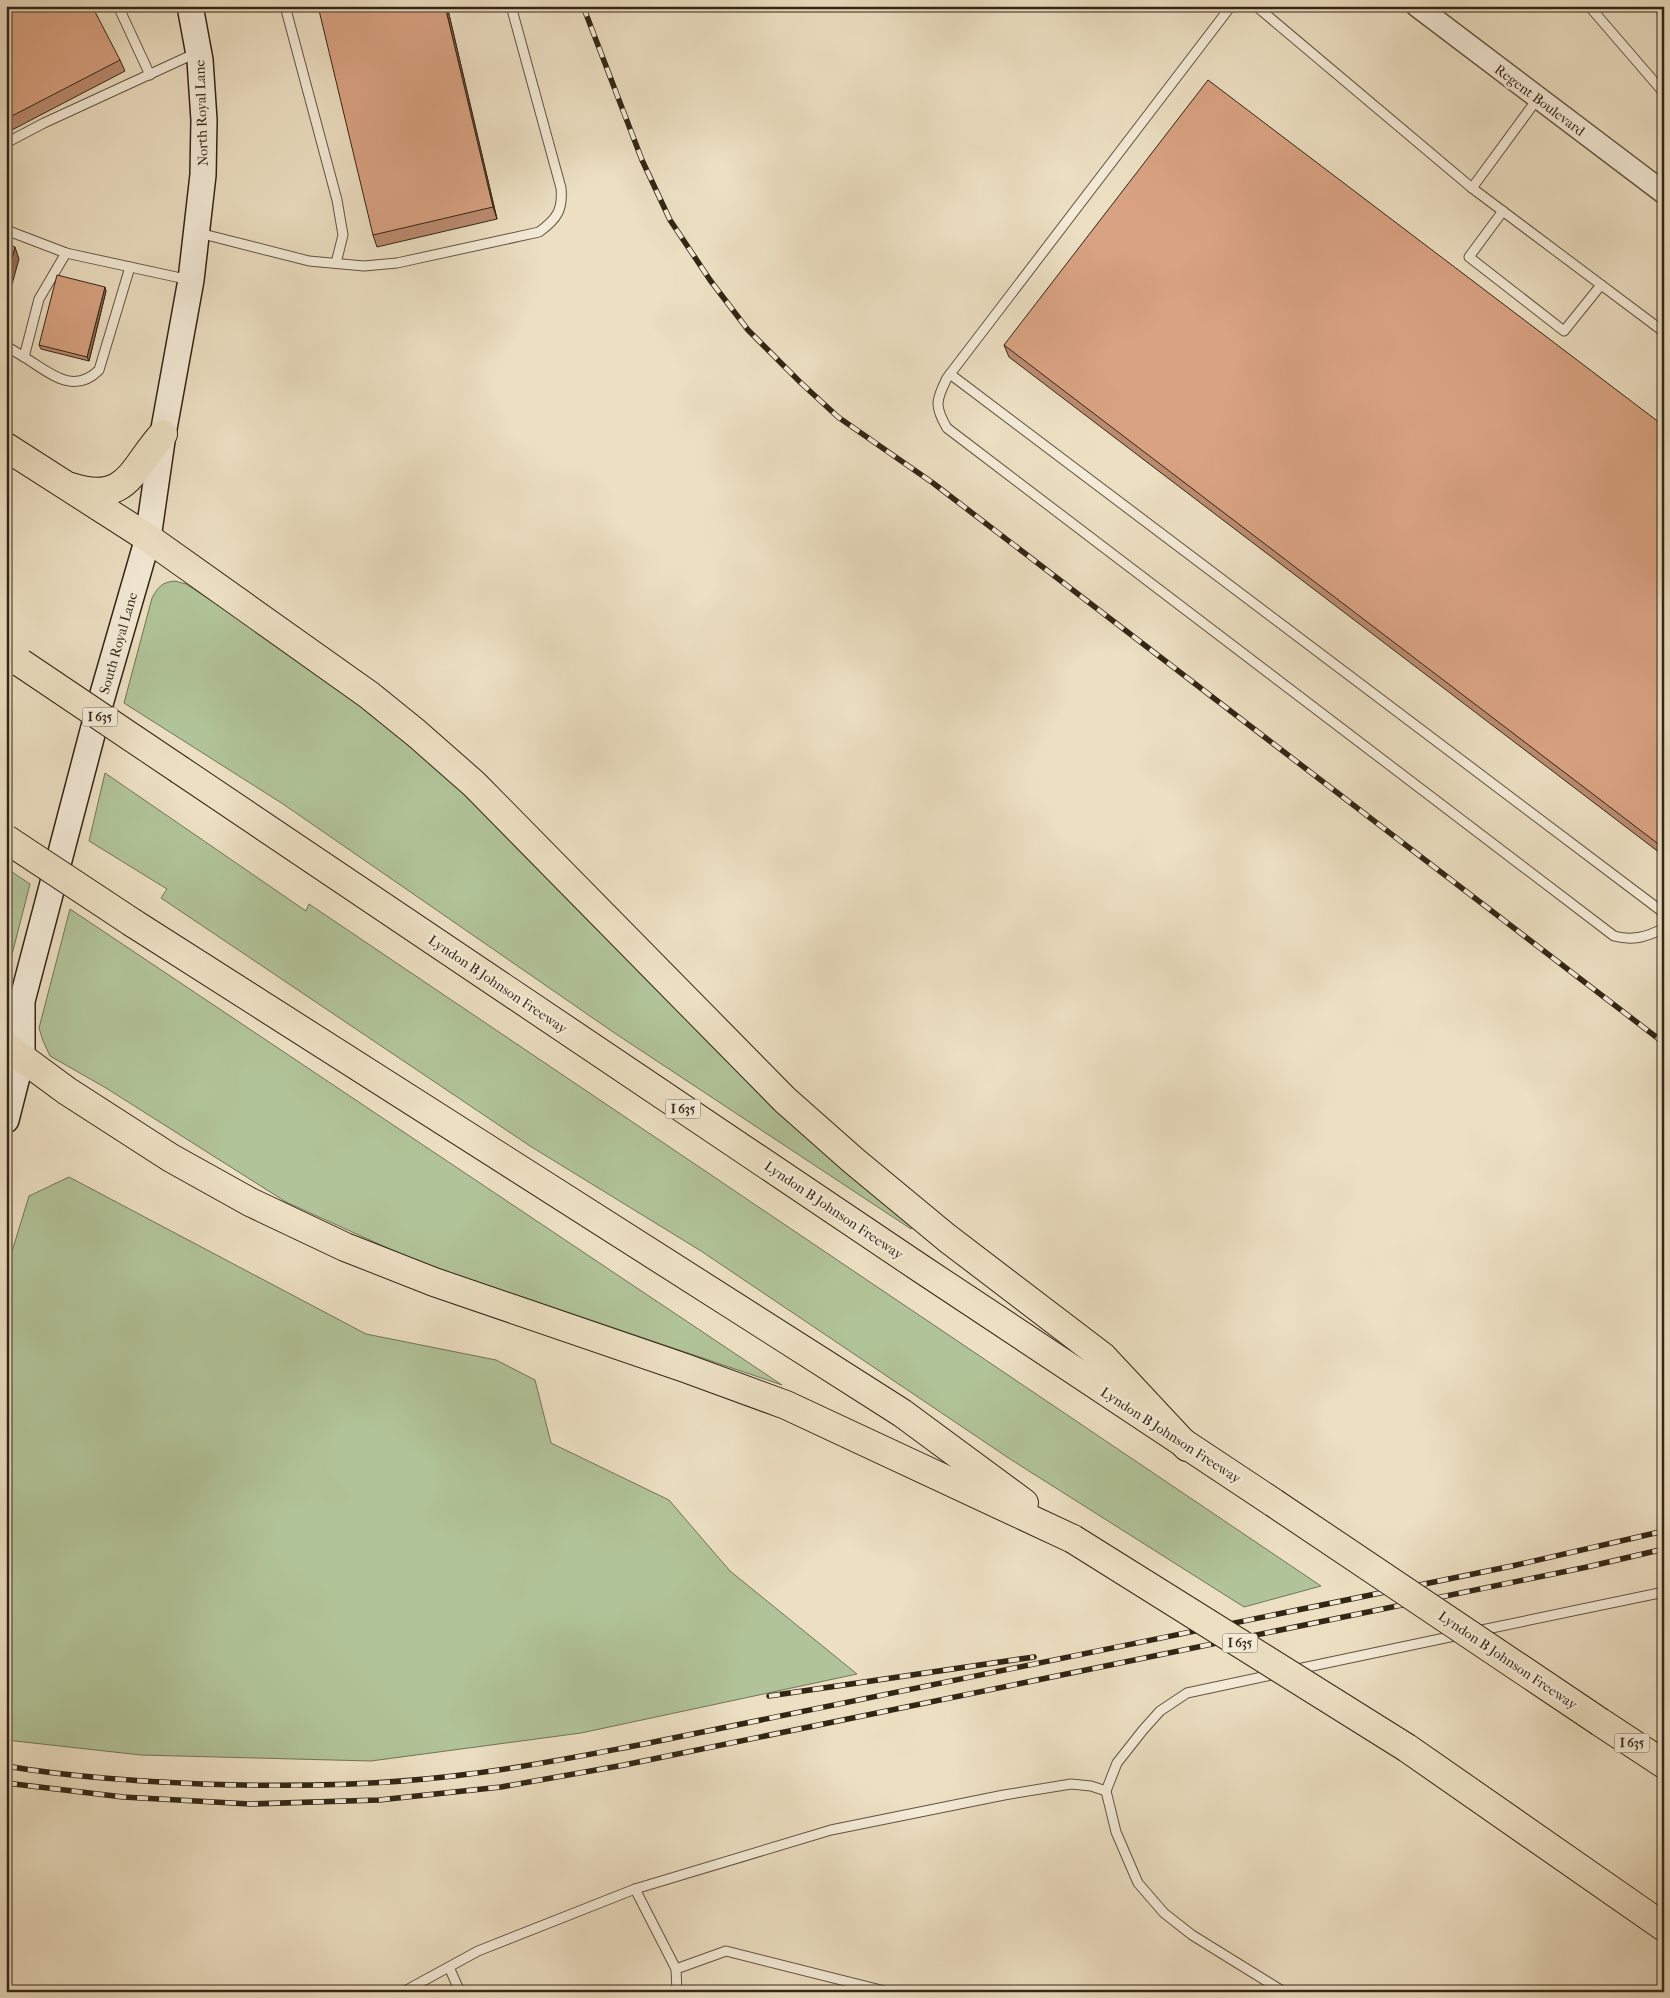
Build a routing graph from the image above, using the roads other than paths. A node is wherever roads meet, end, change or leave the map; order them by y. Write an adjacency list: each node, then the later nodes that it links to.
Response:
1 (118, 6): 12 (lane)
2 (190, 6): 11 (main road, North Royal Lane)
3 (285, 6): 22 (lane)
4 (511, 6): 22 (lane)
5 (1231, 6): 29 (lane)
6 (1256, 6): 16 (lane)
7 (1417, 6): 14 (street, Regent Boulevard)
8 (1589, 6): 13 (lane)
9 (1658, 6): 10 (lane)
10 (1664, 13)
11 (198, 52): 12 (lane); 20 (main road, North Royal Lane)
12 (150, 75): 15 (lane)
13 (1664, 93)
14 (1538, 98): 16 (lane); 17 (street, Regent Boulevard)
15 (6, 143)
16 (1472, 188): 18 (lane)
17 (1664, 193)
18 (1503, 212): 25 (lane); 25 (lane)
19 (6, 230): 21 (lane)
20 (196, 233): 22 (lane); 24 (main road, North Royal Lane)
21 (66, 253): 23 (lane); 28 (lane)
22 (336, 263)
23 (130, 267): 24 (lane); 28 (lane)
24 (190, 280): 30 (main road, South Royal Lane)
25 (1601, 285): 26 (lane)
26 (1664, 332)
27 (6, 346): 28 (lane)
28 (24, 357)
29 (950, 374): 36 (lane); 37 (lane)
30 (163, 434): 32 (highway); 33 (main road, South Royal Lane)
31 (6, 447): 32 (highway)
32 (61, 483): 33 (highway)
33 (148, 538): 38 (main road, South Royal Lane); 42 (highway)
34 (13, 658): 42 (highway, Lyndon B Johnson Freeway / I 635, bridge)
35 (6, 839): 43 (highway, I 635, bridge)
36 (1664, 913)
37 (1664, 928)
38 (22, 1001): 39 (main road, South Royal Lane); 40 (main road, South Royal Lane)
39 (6, 1024)
40 (14, 1052): 41 (main road, South Royal Lane); 43 (highway)
41 (6, 1120)
42 (1187, 1447): 45 (highway, Lyndon B Johnson Freeway / I 635, bridge)
43 (1073, 1539): 48 (highway, I 635, bridge)
44 (1664, 1592): 46 (lane)
45 (1664, 1764)
46 (1106, 1791): 47 (lane); 55 (lane)
47 (635, 1890): 49 (lane); 50 (lane)
48 (1664, 1927)
49 (449, 1966): 51 (lane); 52 (lane)
50 (676, 1969): 53 (lane); 54 (lane)
51 (404, 1992)
52 (460, 1992)
53 (677, 1992)
54 (889, 1992)
55 (1284, 1992)

